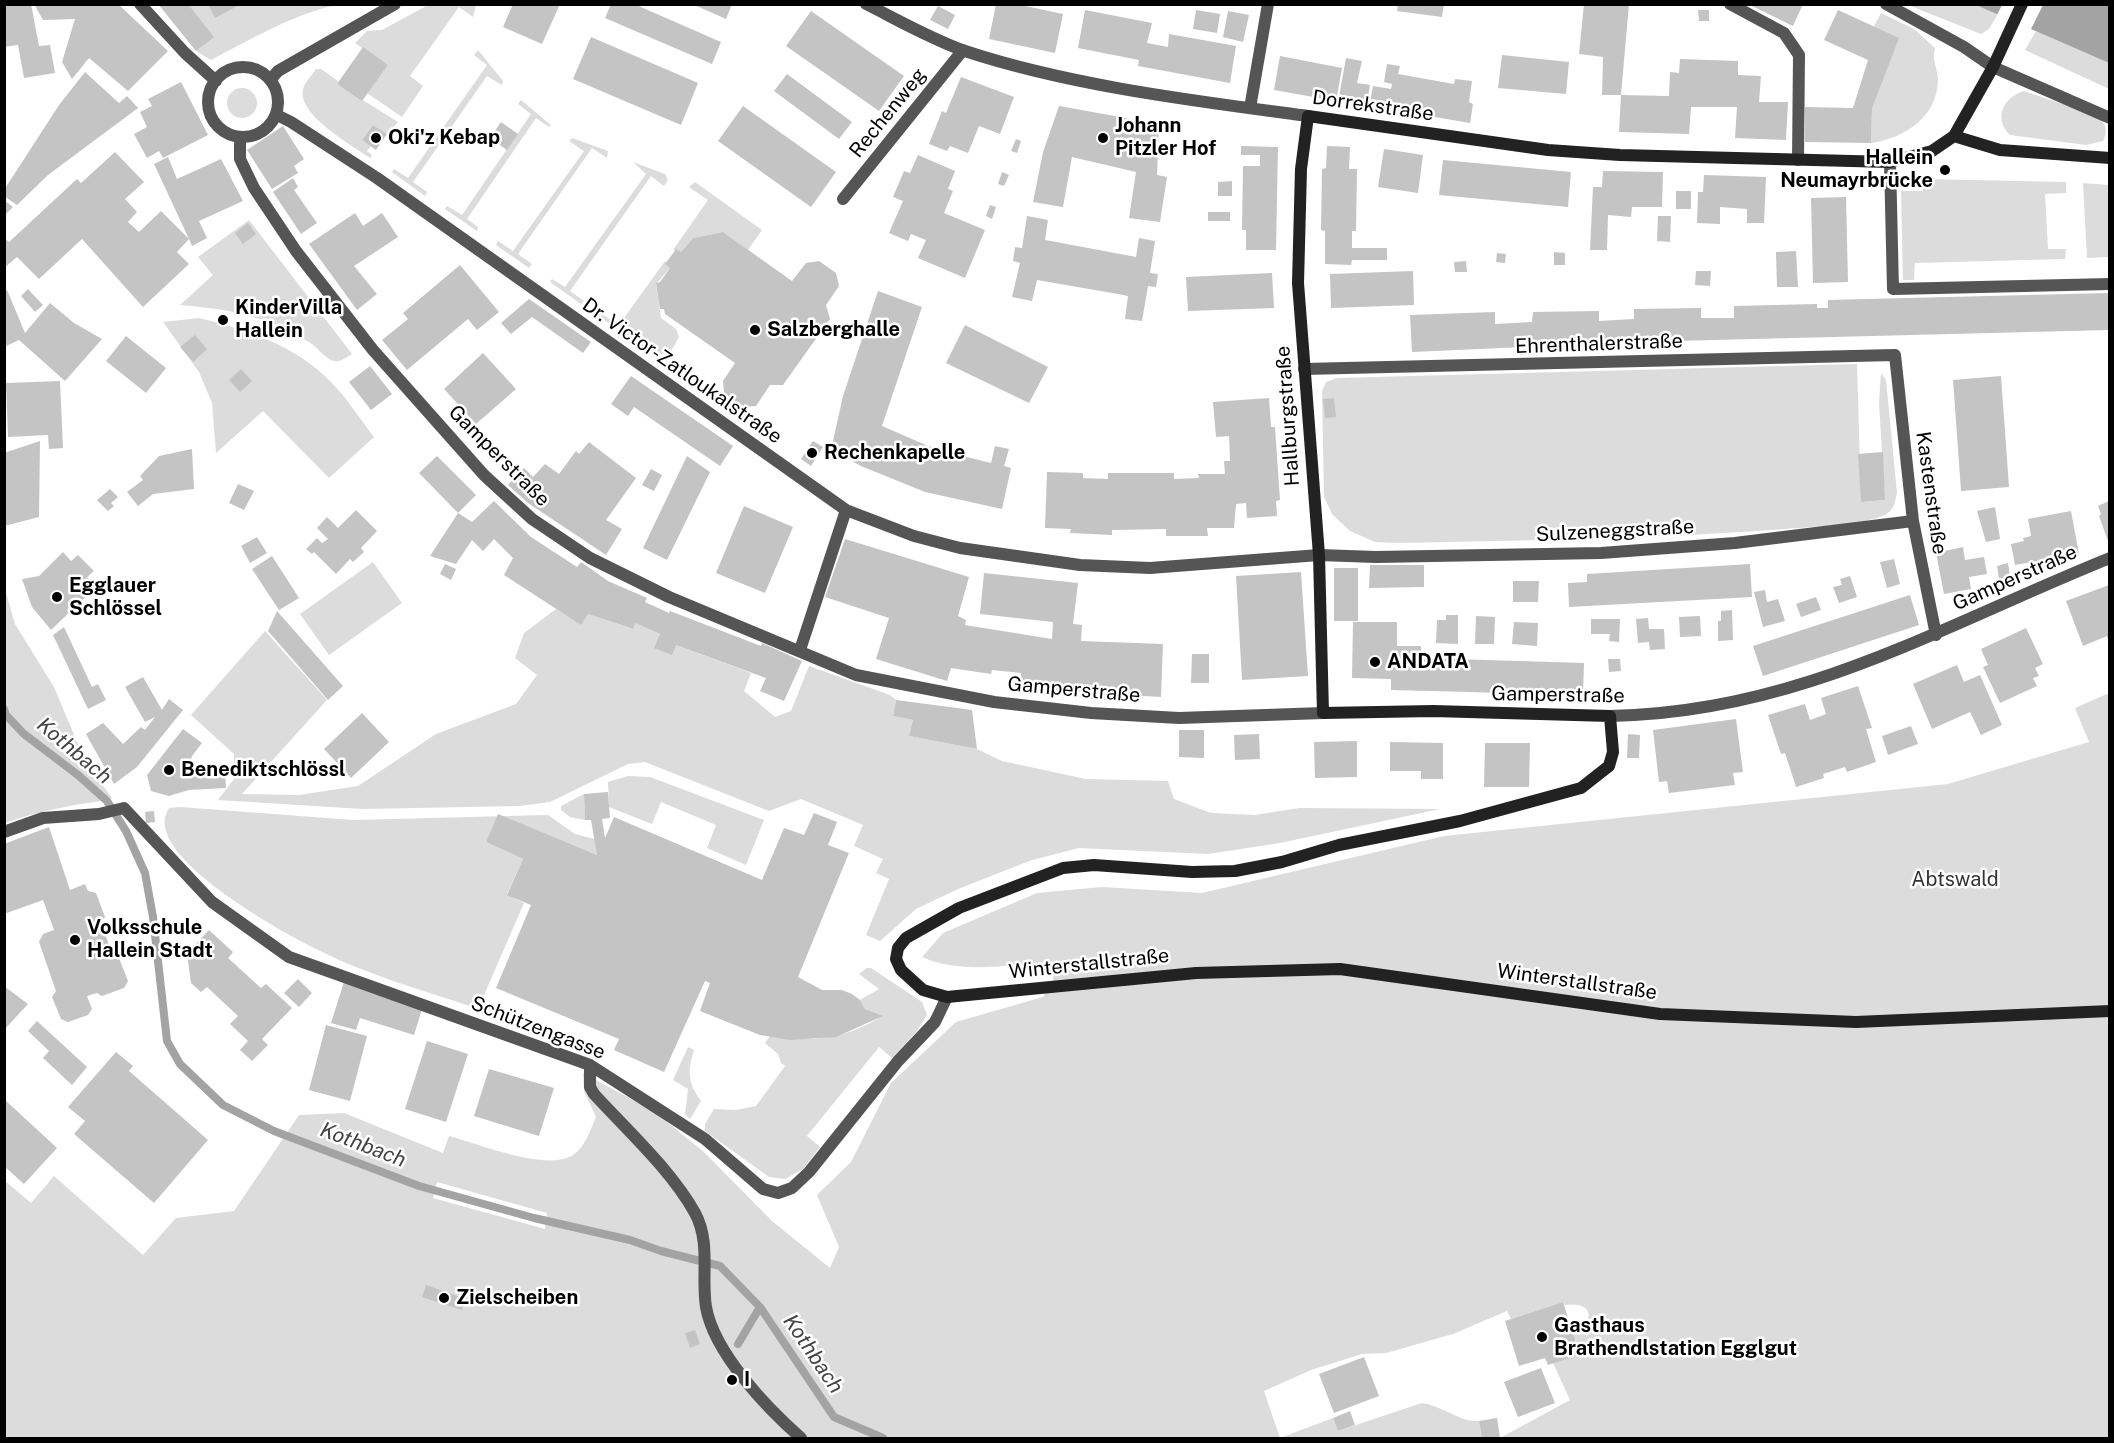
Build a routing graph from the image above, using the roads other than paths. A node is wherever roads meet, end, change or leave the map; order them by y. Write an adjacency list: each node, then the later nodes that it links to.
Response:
1 (140, 4): 11 (street)
2 (395, 4): 10 (street)
3 (866, 4): 8 (street, Dorrekstraße)
4 (1268, 4): 12 (street)
5 (1730, 4): 19 (street)
6 (1886, 4): 9 (street)
7 (2022, 4): 9 (street)
8 (963, 50): 12 (street, Dorrekstraße); 21 (street, Rechenweg)
9 (1993, 67): 15 (street); 16 (street)
10 (271, 79): 11 (street); 13 (street)
11 (216, 81): 17 (street)
12 (1250, 108): 14 (street, Dorrekstraße)
13 (277, 115): 17 (street); 25 (street, Dr. Victor-Zatloukalstraße)
14 (1308, 116): 19 (street, Dorrekstraße); 24 (street, Hallburgstraße)
15 (2109, 118)
16 (1954, 136): 18 (street); 20 (street, Dorrekstraße)
17 (240, 138): 30 (street, Gamperstraße)
18 (2109, 158)
19 (1798, 160): 20 (street, Dorrekstraße)
20 (1890, 162): 22 (street)
21 (843, 200)
22 (2109, 284)
23 (1895, 355): 24 (street, Ehrenthalerstraße); 26 (street, Kastenstraße)
24 (1304, 369): 27 (street, Hallburgstraße)
25 (846, 510): 27 (street, Dr. Victor-Zatloukalstraße); 30 (street)
26 (1913, 521): 27 (street, Sulzeneggstraße); 29 (street, Kastenstraße)
27 (1319, 555): 31 (street, Hallburgstraße)
28 (2109, 558): 29 (street, Gamperstraße)
29 (1936, 635): 32 (street, Gamperstraße)
30 (800, 650): 31 (street, Gamperstraße)
31 (1323, 713): 32 (street, Gamperstraße)
32 (1610, 716): 34 (street, Winterstallstraße)
33 (4, 832): 36 (street, Schützengasse)
34 (947, 997): 35 (street, Winterstallstraße); 36 (street, Schützengasse)
35 (2109, 1011)
36 (590, 1065): 37 (street)
37 (801, 1438)

